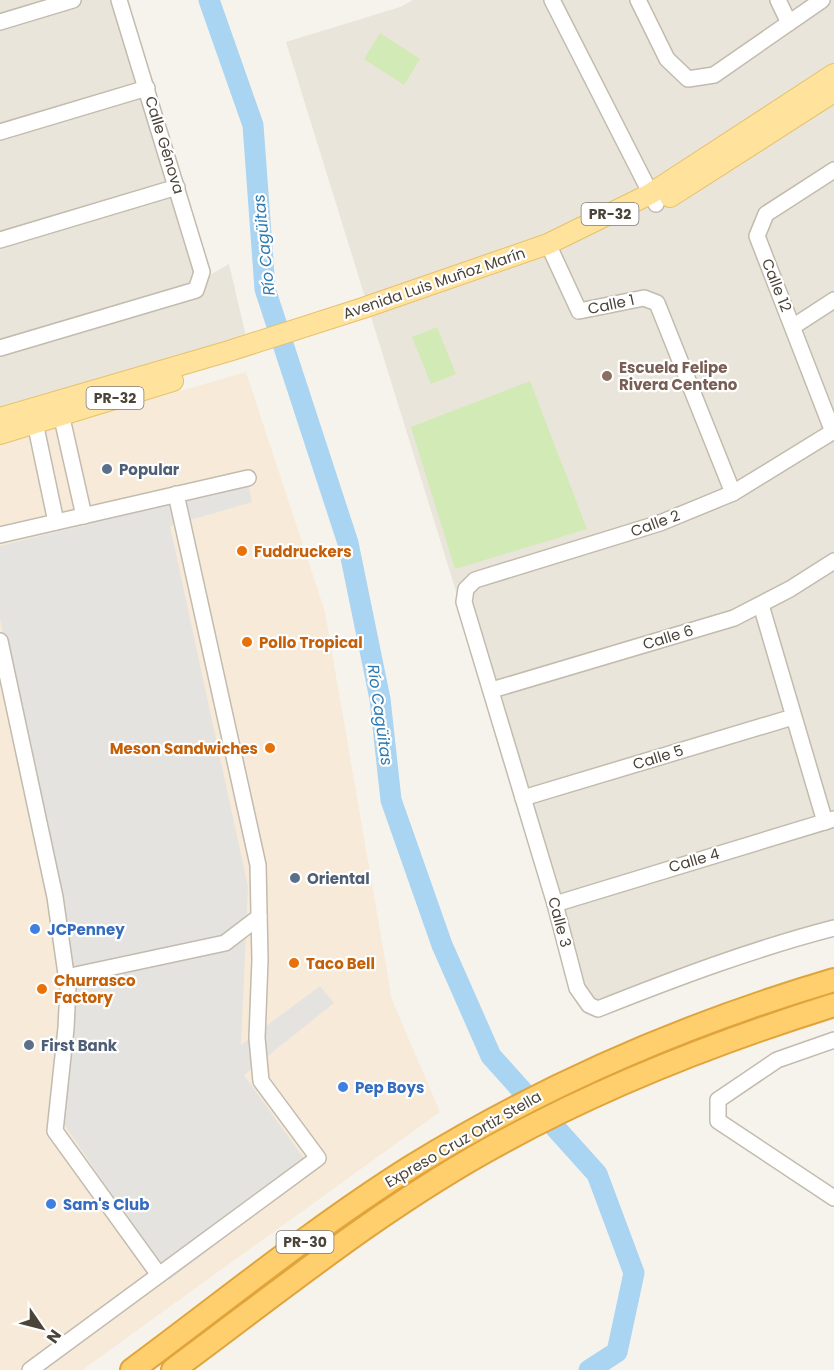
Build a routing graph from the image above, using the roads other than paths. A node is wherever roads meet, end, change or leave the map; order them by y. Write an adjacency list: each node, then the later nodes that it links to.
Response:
1 (73, 0): 7 (street)
2 (119, 0): 10 (street, Calle Génova)
3 (552, 0): 15 (street)
4 (638, 0): 8 (street)
5 (778, 0): 8 (street)
6 (822, 0): 8 (street)
7 (0, 22)
8 (789, 22)
9 (834, 74): 15 (main road, Avenida Luis Muñoz Marín / PR-32)
10 (147, 88): 12 (street); 14 (street, Calle Génova)
11 (834, 92): 15 (main road, Avenida Luis Muñoz Marín / PR-32)
12 (0, 132)
13 (834, 170): 19 (street, Calle 12)
14 (177, 187): 16 (street); 20 (street, Calle Génova)
15 (653, 199): 17 (main road, Avenida Luis Muñoz Marín / PR-32)
16 (0, 240)
17 (550, 248): 21 (main road, Avenida Luis Muñoz Marín / PR-32); 27 (street, Calle 1)
18 (834, 300): 19 (street)
19 (794, 326): 24 (street, Calle 12)
20 (0, 348)
21 (59, 408): 22 (main road, Avenida Luis Muñoz Marín / PR-32); 29 (street)
22 (34, 415): 23 (main road, Avenida Luis Muñoz Marín / PR-32); 25 (main road, Avenida Luis Muñoz Marín / PR-32); 30 (street)
23 (0, 418)
24 (833, 432): 27 (street, Calle 2)
25 (0, 434)
26 (248, 478): 28 (street)
27 (733, 493): 33 (street, Calle 2)
28 (176, 494): 29 (street); 41 (street)
29 (84, 516): 30 (street)
30 (56, 522): 31 (street)
31 (0, 535)
32 (834, 561): 34 (street, Calle 6)
33 (466, 589): 36 (street, Calle 3)
34 (761, 605): 36 (street, Calle 6); 37 (street)
35 (0, 641): 43 (street)
36 (492, 690): 38 (street, Calle 3)
37 (793, 717): 38 (street, Calle 5); 39 (street)
38 (524, 798): 40 (street, Calle 3)
39 (829, 821): 40 (street, Calle 4)
40 (555, 904): 42 (street, Calle 3)
41 (259, 917): 43 (street); 48 (street)
42 (834, 928)
43 (66, 977): 48 (street)
44 (834, 980): 50 (highway, Expreso Cruz Ortiz Stella / PR-30)
45 (834, 1005): 51 (highway, Expreso Cruz Ortiz Stella / PR-30)
46 (834, 1040): 47 (street)
47 (834, 1198)
48 (159, 1275): 49 (street)
49 (30, 1370)
50 (132, 1370)
51 (173, 1370)

